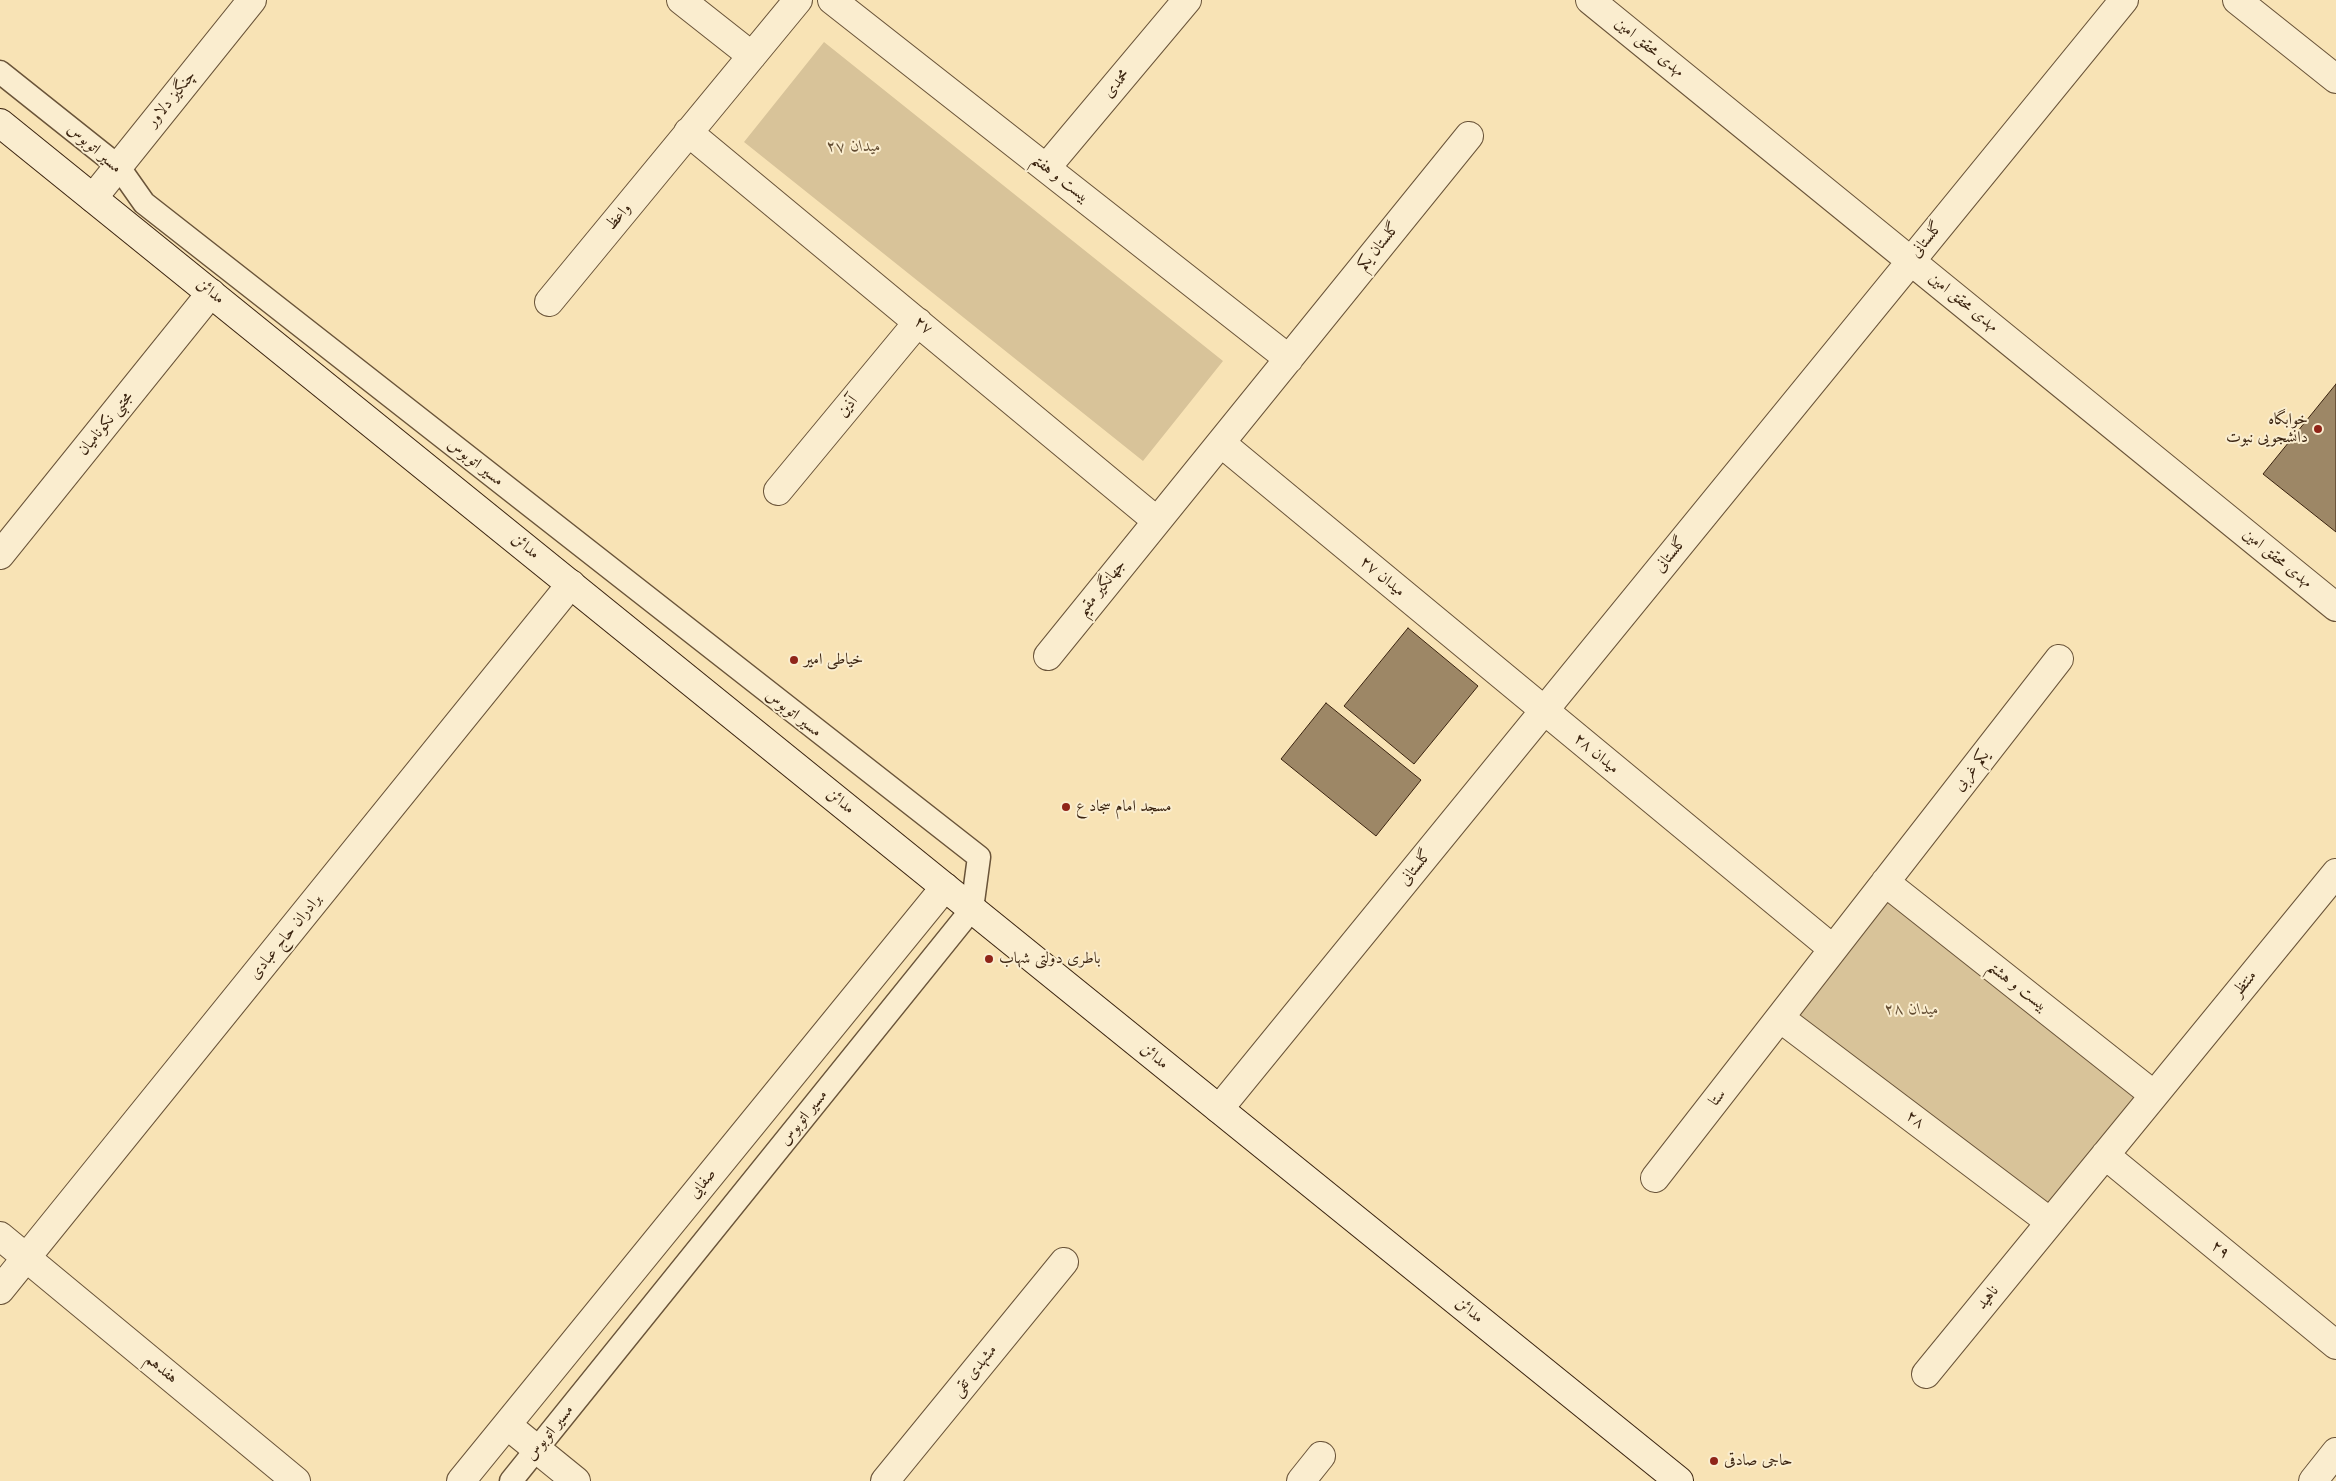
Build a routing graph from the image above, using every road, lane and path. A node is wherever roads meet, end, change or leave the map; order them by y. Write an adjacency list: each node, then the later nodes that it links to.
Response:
1 (252, 0): 15 (street, چنگیز دلاور)
2 (681, 0): 9 (street)
3 (798, 0): 9 (street, واعظ)
4 (832, 0): 16 (street, بیست و هفتم)
5 (1187, 0): 16 (street, محمدی)
6 (1590, 0): 18 (street, مهدی محقق امین)
7 (2124, 0): 18 (street, گلستانی)
8 (2237, 0): 11 (street)
9 (752, 56): 13 (street, واعظ)
10 (0, 72): 15 (lane, مسیر اتوبوس)
11 (2336, 79)
12 (0, 122): 17 (street, مدائن)
13 (688, 132): 20 (street, واعظ); 21 (street, ۲۷)
14 (1469, 136): 22 (street, گلستان یکم)
15 (118, 166): 17 (street, چنگیز دلاور); 35 (lane, مسیر اتوبوس)
16 (1046, 168): 22 (street, بیست و هفتم)
17 (93, 198): 19 (street, مدائن)
18 (1911, 261): 28 (street, مهدی محقق امین); 31 (street, گلستانی)
19 (211, 293): 26 (street, مجتبی نکونامیان); 27 (street, مدائن)
20 (548, 302)
21 (918, 322): 24 (street, آذین); 25 (street, ۲۷)
22 (1289, 359): 23 (street, گلستان یکم)
23 (1221, 443): 25 (street, جهانگیر مقیم); 31 (street, میدان ۲۷)
24 (778, 491)
25 (1157, 521): 29 (street, جهانگیر مقیم)
26 (0, 555)
27 (571, 584): 34 (street, مدائن); 44 (street, برادران حاج عبادی)
28 (2336, 607)
29 (1048, 656)
30 (2059, 659): 33 (street, یکم غربی)
31 (1544, 711): 36 (street, میدان ۲۸); 39 (street, گلستانی)
32 (2336, 873): 38 (street, منتظر)
33 (1885, 882): 36 (street); 38 (street, بیست و هشتم)
34 (945, 887): 35 (street, مدائن); 49 (street, صفایی)
35 (972, 909): 39 (street, مدائن); 50 (lane, مسیر اتوبوس)
36 (1833, 949): 37 (street)
37 (1780, 1018): 41 (street, ستا); 42 (street, ۲۸)
38 (2154, 1095): 40 (street)
39 (1219, 1109): 59 (street, مدائن)
40 (2105, 1155): 42 (street); 47 (street, ۲۹)
41 (1655, 1178)
42 (2050, 1222): 48 (street, ناهید)
43 (0, 1236): 44 (street, هفدهم)
44 (26, 1258): 46 (street, برادران حاج عبادی); 53 (street, هفدهم)
45 (1064, 1262): 57 (street, مشهدی تقی)
46 (0, 1290)
47 (2336, 1345)
48 (1926, 1374)
49 (507, 1425): 50 (street); 54 (street, صفایی)
50 (537, 1449): 55 (lane, مسیر اتوبوس); 56 (street)
51 (2336, 1452): 60 (street)
52 (1321, 1456): 58 (street)
53 (296, 1481)
54 (461, 1481)
55 (511, 1481)
56 (576, 1481)
57 (885, 1481)
58 (1300, 1481)
59 (1679, 1481)
60 (2313, 1481)

